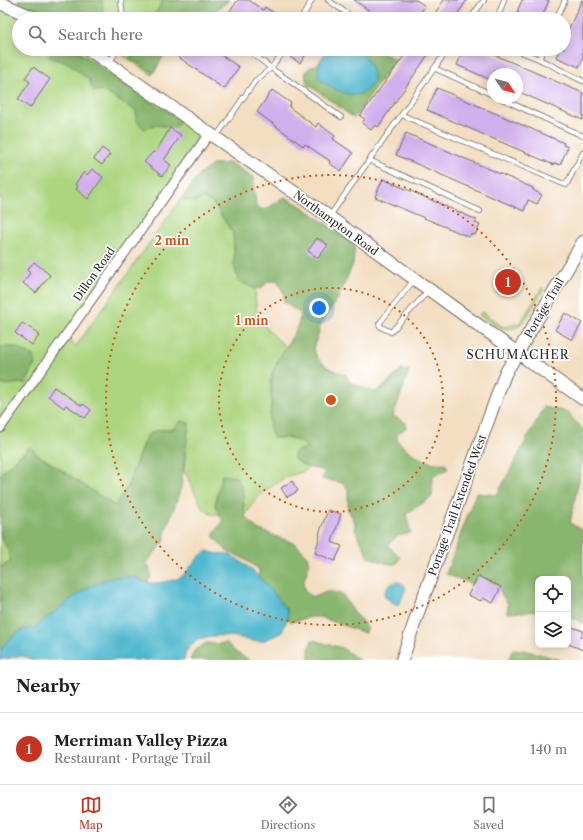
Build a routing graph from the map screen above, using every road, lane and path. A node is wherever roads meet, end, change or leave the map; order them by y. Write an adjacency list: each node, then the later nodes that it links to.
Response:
1 (121, 0): 9 (lane)
2 (312, 0): 10 (lane)
3 (328, 0): 11 (lane)
4 (484, 0): 12 (lane)
5 (504, 0): 13 (lane)
6 (564, 0): 14 (lane)
7 (0, 3): 8 (street)
8 (21, 12)
9 (122, 12)
10 (305, 12)
11 (345, 12)
12 (475, 12)
13 (500, 12)
14 (559, 12)
15 (98, 56): 23 (street, Northampton Road)
16 (114, 56): 23 (lane)
17 (256, 56): 24 (lane)
18 (280, 56): 24 (lane)
19 (443, 56): 25 (lane)
20 (532, 56): 22 (lane)
21 (540, 56): 22 (lane)
22 (539, 59): 26 (lane)
23 (109, 63): 31 (street, Northampton Road)
24 (271, 68): 30 (lane); 31 (lane)
25 (434, 68): 27 (lane); 29 (lane)
26 (583, 81)
27 (487, 92)
28 (513, 104): 32 (lane)
29 (402, 114): 33 (lane); 34 (lane)
30 (341, 117)
31 (212, 136): 36 (street, Northampton Road); 42 (street, Dillon Road)
32 (583, 136)
33 (583, 153)
34 (369, 160): 35 (lane); 36 (lane)
35 (480, 211)
36 (329, 217): 38 (street, Northampton Road)
37 (583, 242): 40 (street, Portage Trail)
38 (415, 280): 39 (street, Northampton Road); 39 (lane)
39 (429, 290): 40 (street, Northampton Road)
40 (518, 353): 41 (street, Northampton Road); 43 (street, Portage Trail Extended West)
41 (583, 399)
42 (0, 428)
43 (402, 660)

